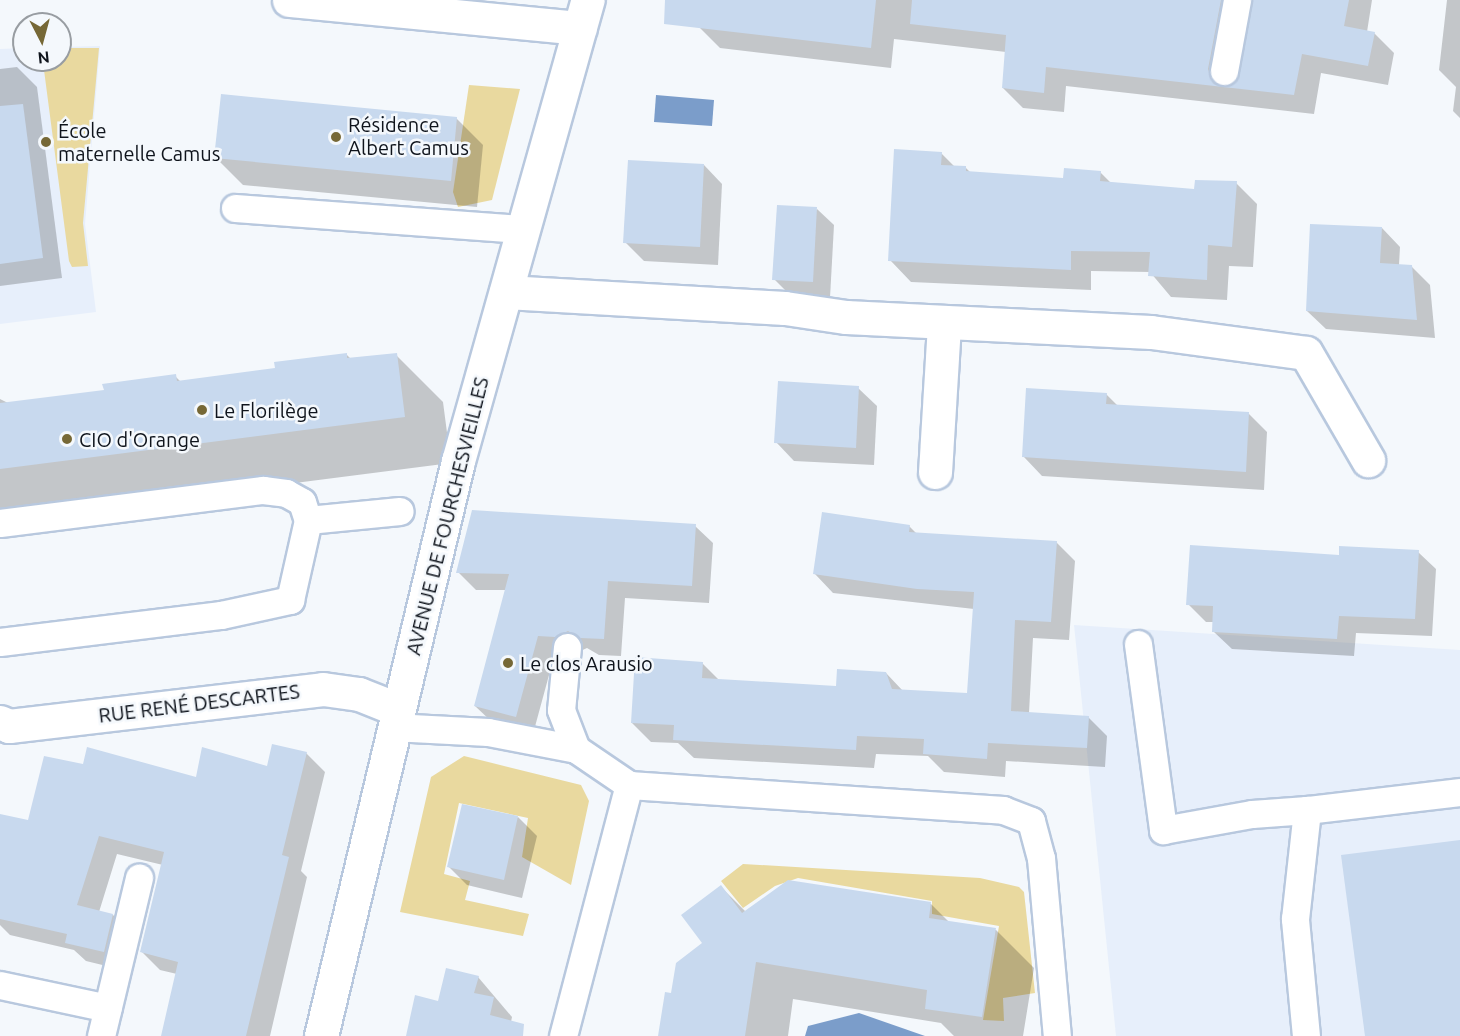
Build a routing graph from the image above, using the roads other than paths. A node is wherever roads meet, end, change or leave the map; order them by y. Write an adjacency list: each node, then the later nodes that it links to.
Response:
1 (289, 0): 3 (street)
2 (1237, 0): 4 (lane)
3 (584, 14): 6 (street, AVENUE DE FOURCHESVIEILLES)
4 (1224, 71)
5 (236, 208): 6 (lane)
6 (524, 229): 7 (street, AVENUE DE FOURCHESVIEILLES)
7 (506, 292): 8 (street); 17 (street, AVENUE DE FOURCHESVIEILLES)
8 (944, 323): 9 (street); 10 (street)
9 (1368, 460)
10 (935, 472)
11 (400, 511): 12 (lane)
12 (308, 520): 13 (lane); 14 (lane)
13 (0, 524)
14 (0, 642)
15 (1138, 644): 22 (lane)
16 (567, 647): 19 (lane)
17 (394, 718): 18 (street, RUE RENÉ DESCARTES); 19 (lane); 27 (street, AVENUE DE FOURCHESVIEILLES)
18 (0, 722)
19 (576, 749): 20 (lane)
20 (629, 785): 28 (lane); 29 (lane)
21 (1460, 792): 22 (lane)
22 (1307, 810): 30 (lane)
23 (139, 878): 25 (lane)
24 (0, 985): 25 (lane)
25 (108, 1008): 26 (lane)
26 (101, 1036)
27 (321, 1036)
28 (563, 1036)
29 (1058, 1036)
30 (1306, 1036)

